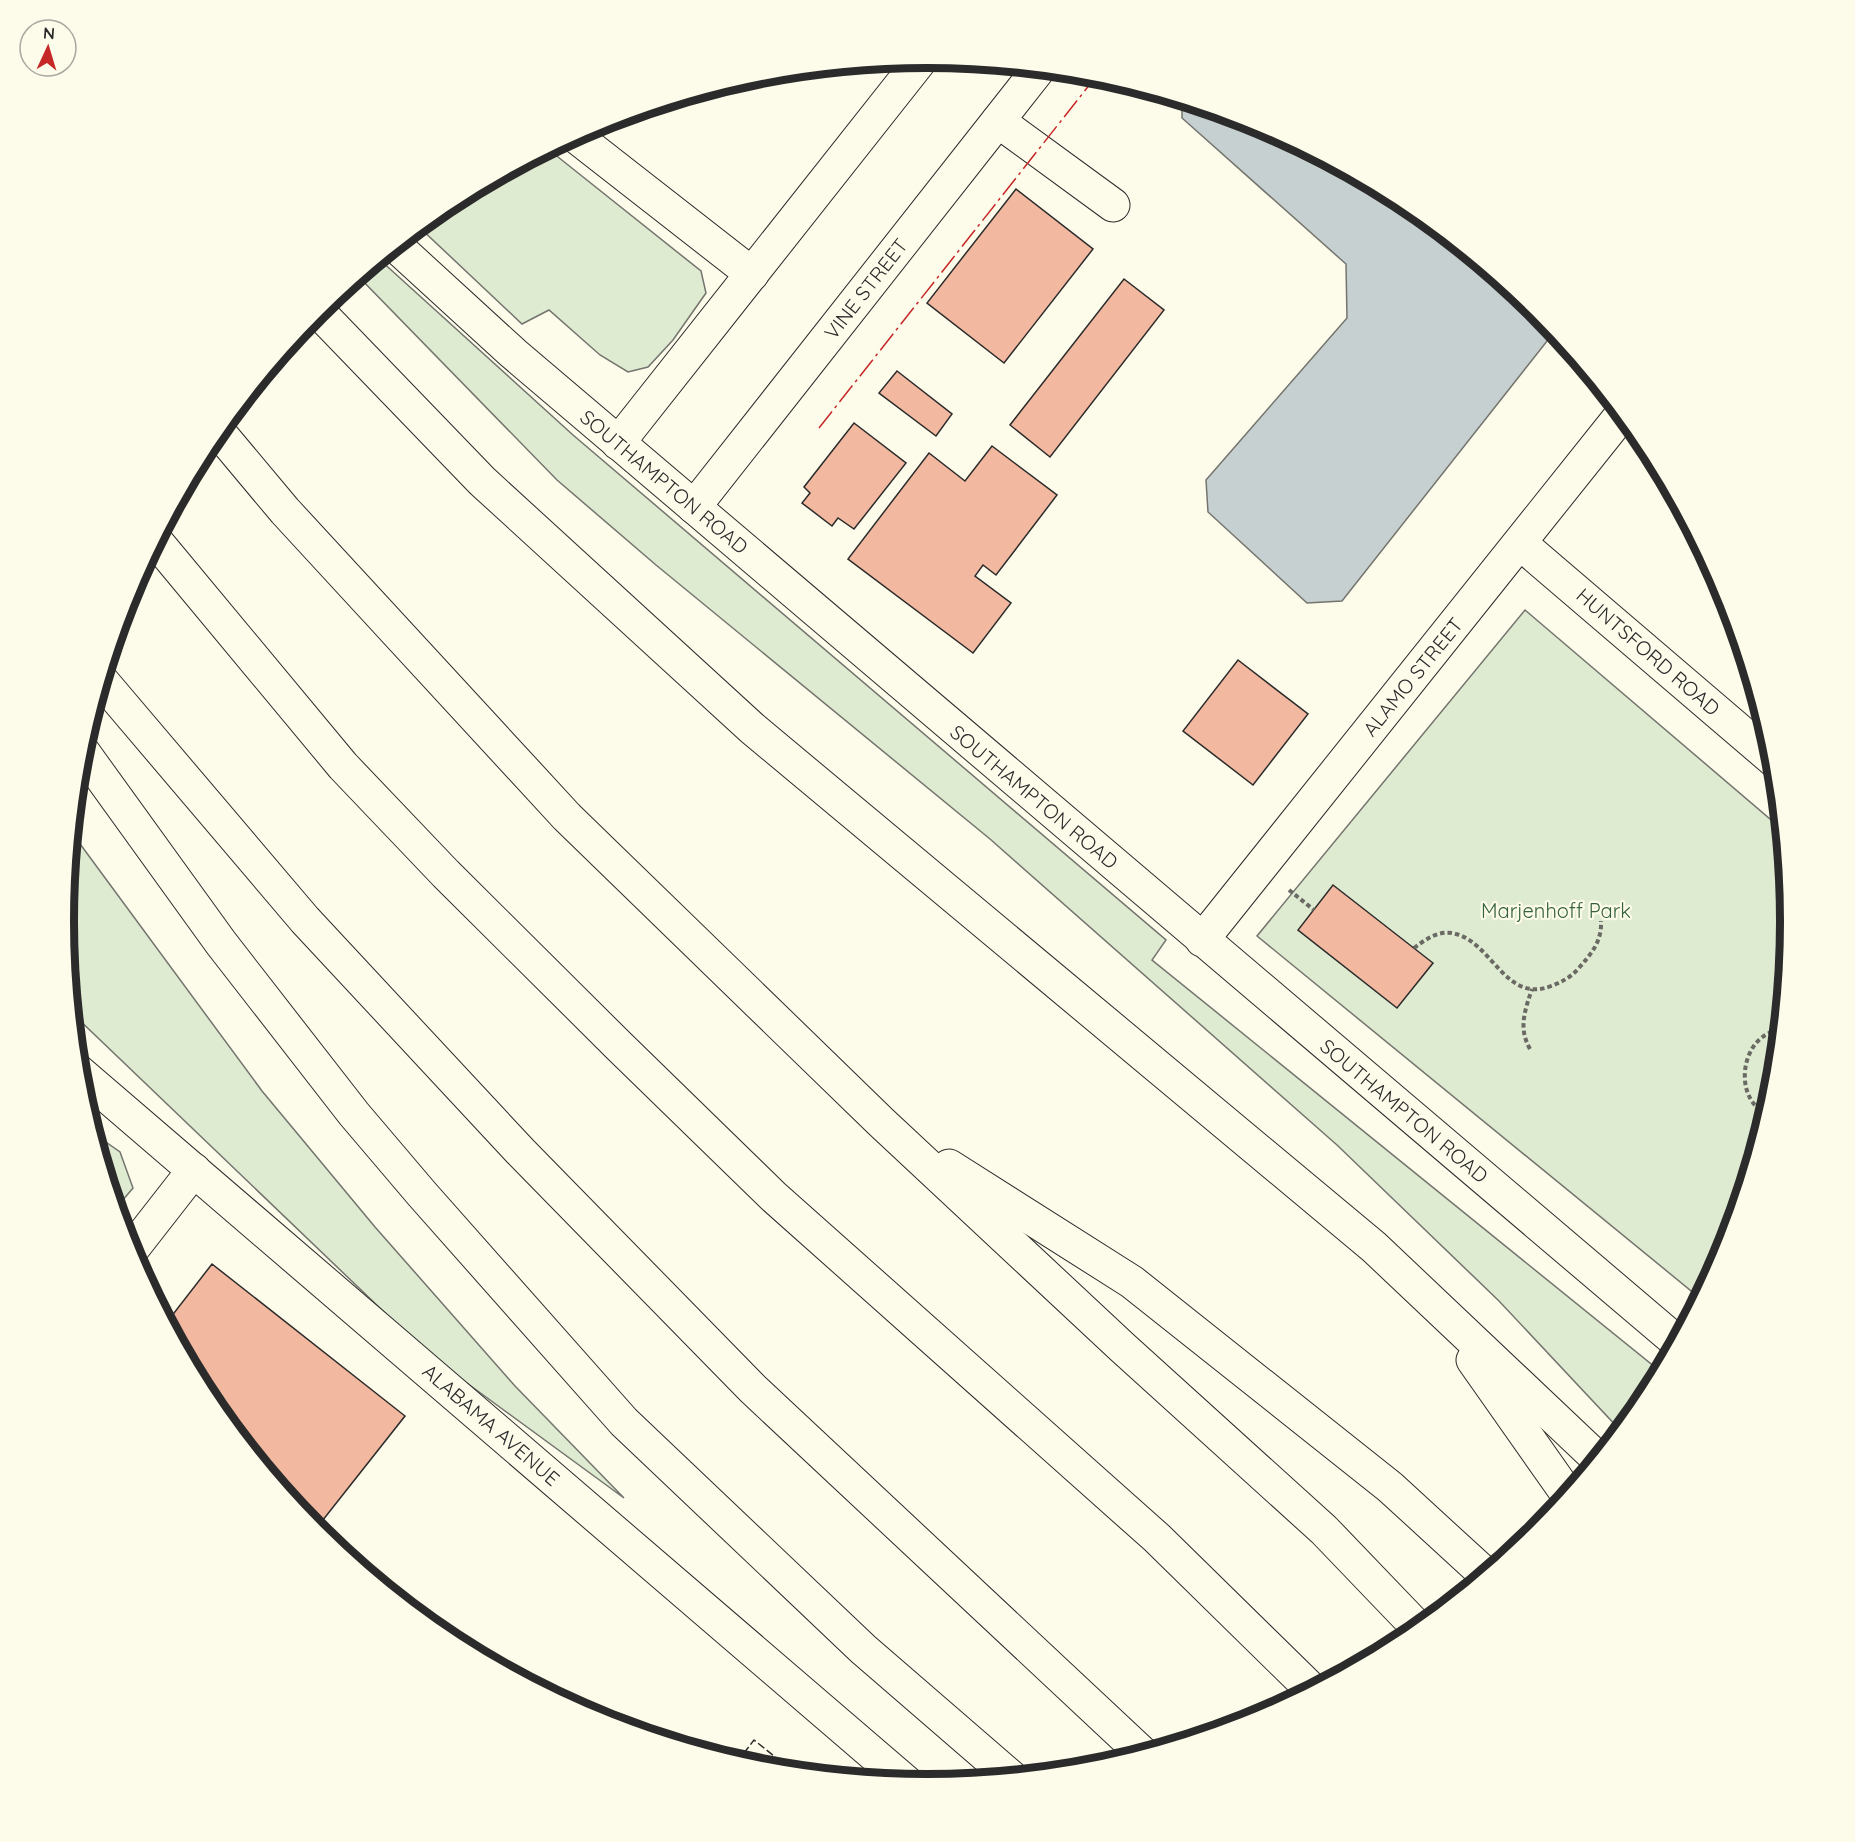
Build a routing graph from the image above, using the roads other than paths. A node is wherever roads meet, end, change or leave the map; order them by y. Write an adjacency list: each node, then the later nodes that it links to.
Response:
1 (914, 68): 7 (main road)
2 (1034, 75): 3 (main road, VINE STREET)
3 (998, 121): 5 (main road); 12 (main road, VINE STREET)
4 (582, 141): 7 (main road)
5 (1113, 205)
6 (400, 250): 11 (main road, SOUTHAMPTON ROAD)
7 (752, 274): 11 (main road)
8 (324, 317): 23 (main road)
9 (1618, 419): 13 (main road, ALAMO STREET)
10 (224, 438): 20 (main road)
11 (618, 443): 12 (main road, SOUTHAMPTON ROAD)
12 (694, 507): 18 (main road, SOUTHAMPTON ROAD)
13 (1520, 543): 16 (main road, HUNTSFORD ROAD); 18 (main road, ALAMO STREET)
14 (161, 547): 29 (main road)
15 (107, 687): 30 (main road)
16 (1765, 752)
17 (89, 760): 31 (main road)
18 (1202, 940): 24 (main road, SOUTHAMPTON ROAD)
19 (89, 1080): 21 (main road, ALABAMA AVENUE)
20 (881, 1122): 27 (main road); 28 (main road)
21 (194, 1170): 22 (main road); 32 (main road, ALABAMA AVENUE)
22 (137, 1243)
23 (1430, 1299): 25 (main road); 26 (main road)
24 (1672, 1338)
25 (1594, 1455)
26 (1565, 1489)
27 (1481, 1570)
28 (1413, 1623)
29 (1307, 1685)
30 (1136, 1748)
31 (1004, 1771)
32 (895, 1773)

